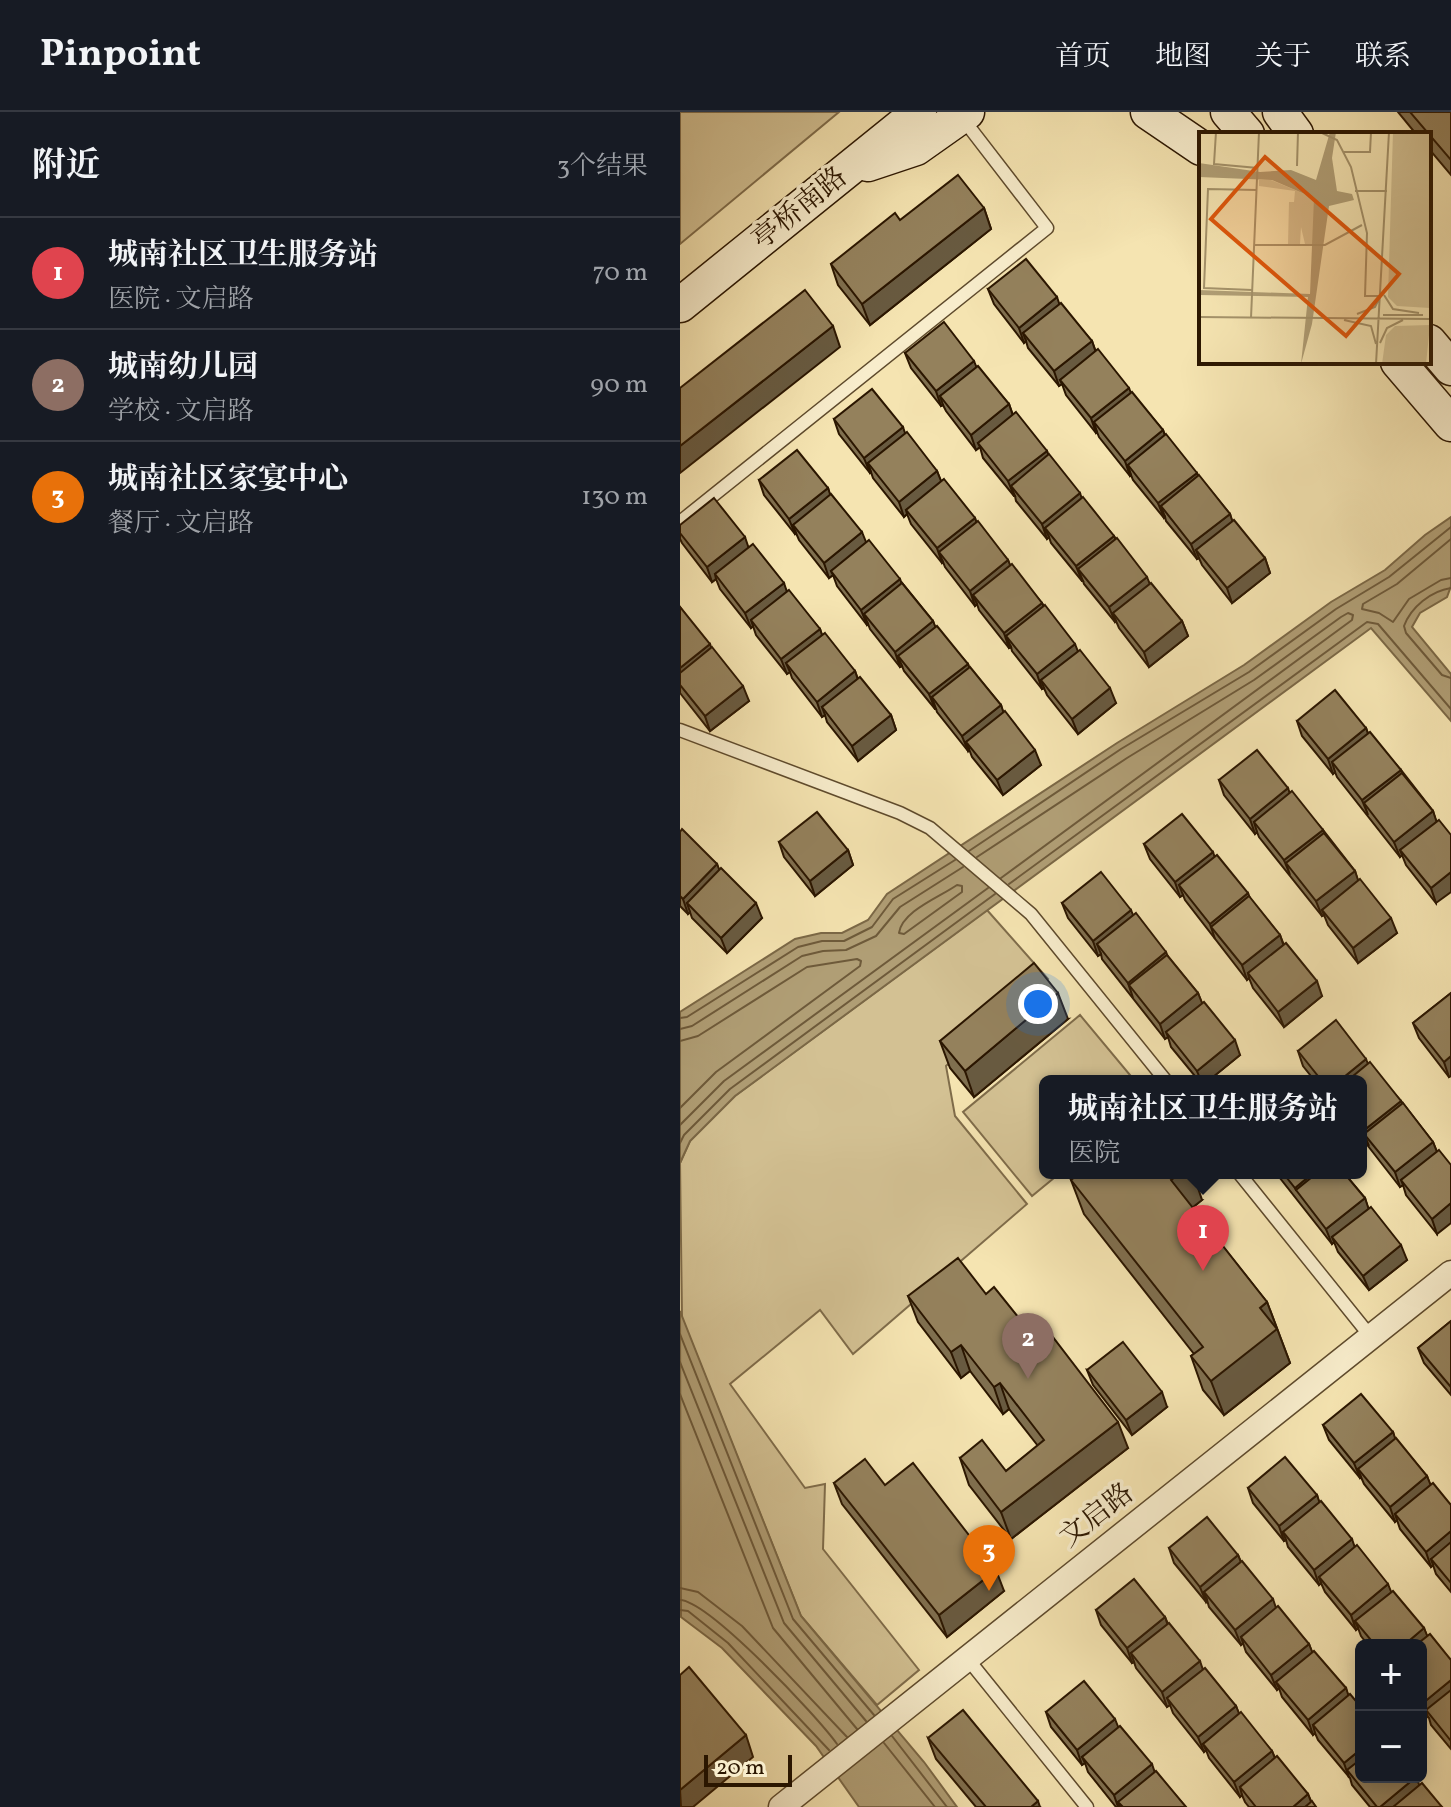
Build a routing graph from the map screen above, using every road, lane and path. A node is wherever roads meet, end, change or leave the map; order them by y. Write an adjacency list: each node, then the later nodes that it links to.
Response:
1 (1148, 112): 10 (street)
2 (1183, 112): 7 (street)
3 (1228, 112): 8 (street)
4 (1280, 112): 9 (street)
5 (917, 113): 11 (street, 亭桥南路)
6 (964, 114): 11 (street); 17 (lane)
7 (1199, 132)
8 (1245, 132)
9 (1295, 132)
10 (1199, 147)
11 (845, 173): 12 (street, 亭桥南路)
12 (680, 305)
13 (1431, 344): 15 (street)
14 (1400, 364): 16 (street)
15 (1451, 368)
16 (1451, 424)
17 (680, 522)
18 (680, 730): 19 (lane)
19 (1161, 1075)
20 (1244, 1179): 22 (lane)
21 (1451, 1273): 22 (street, 文启路)
22 (1371, 1337): 23 (street, 文启路)
23 (967, 1658): 24 (street, 文启路); 25 (lane)
24 (796, 1800)
25 (1087, 1807)

